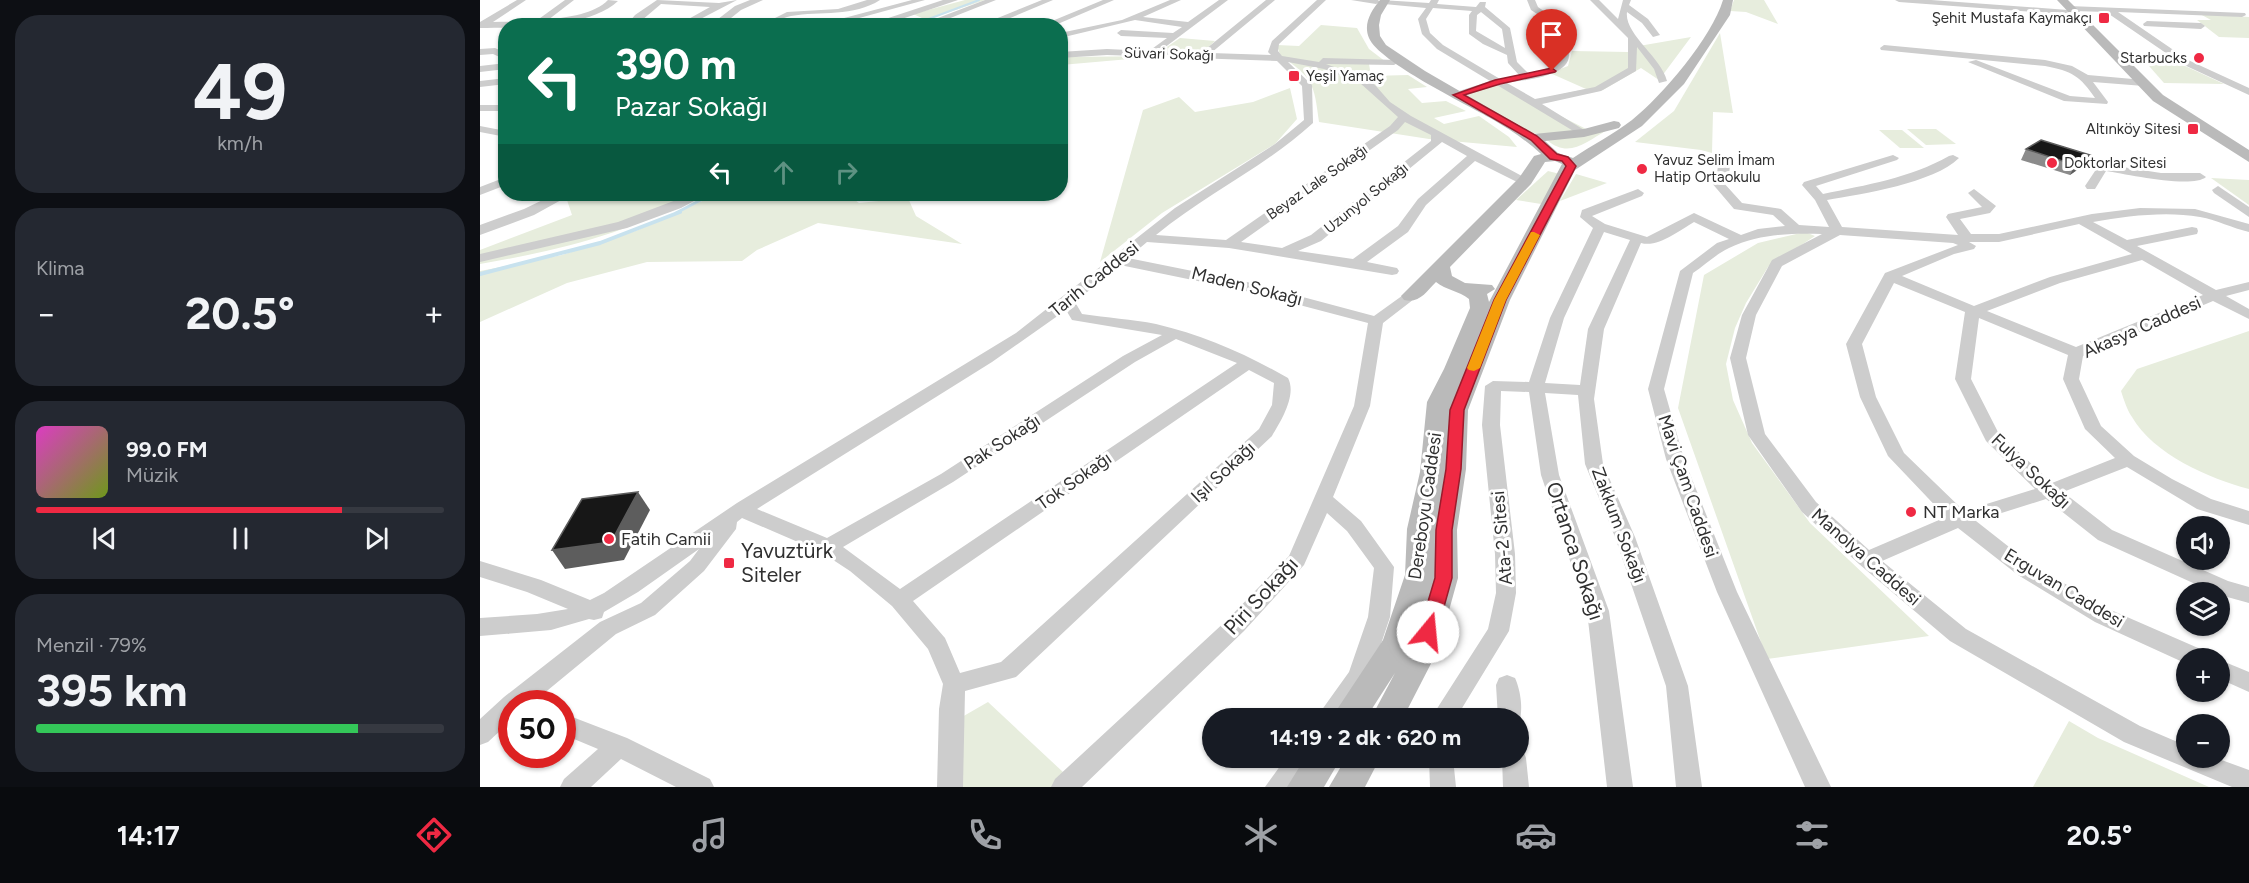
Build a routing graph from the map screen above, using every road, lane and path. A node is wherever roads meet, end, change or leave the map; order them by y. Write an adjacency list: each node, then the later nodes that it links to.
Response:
1 (522, 0): 54 (street)
2 (570, 0): 38 (street)
3 (612, 0): 37 (street)
4 (733, 0): 26 (street)
5 (758, 0): 42 (street)
6 (856, 0): 21 (street)
7 (953, 0): 29 (street)
8 (992, 0): 46 (street)
9 (1049, 0): 47 (street)
10 (1110, 0): 48 (street)
11 (1177, 0): 49 (street)
12 (1224, 0): 53 (street)
13 (1271, 0): 73 (street)
14 (1322, 0): 74 (street)
15 (1355, 0): 22 (street)
16 (1531, 0): 79 (street)
17 (1594, 0): 59 (street)
18 (1728, 0): 103 (main road)
19 (2153, 0): 31 (street)
20 (662, 1): 26 (street); 40 (street)
21 (873, 1): 43 (street)
22 (1381, 1): 25 (street); 76 (main road); 87 (main road)
23 (1901, 1): 32 (street)
24 (916, 2): 29 (street); 44 (street)
25 (1434, 2): 30 (street); 83 (street)
26 (720, 4): 41 (street)
27 (1627, 4): 57 (street); 59 (street)
28 (2199, 4): 31 (street)
29 (937, 5): 45 (street)
30 (1481, 5): 70 (street); 70 (street)
31 (2164, 5): 35 (street)
32 (2074, 6): 33 (street); 84 (main road); 98 (main road)
33 (2108, 9): 35 (street); 86 (street)
34 (1710, 11): 64 (main road)
35 (2179, 12): 36 (street); 51 (street)
36 (2242, 15)
37 (586, 17): 39 (street)
38 (545, 18)
39 (579, 18)
40 (637, 18)
41 (695, 18)
42 (725, 18)
43 (779, 18)
44 (851, 18)
45 (895, 18)
46 (943, 18)
47 (1003, 18)
48 (1064, 18)
49 (1134, 19): 50 (street); 53 (street)
50 (1124, 22): 55 (street); 56 (street)
51 (2147, 24)
52 (498, 25): 54 (street)
53 (1191, 25): 58 (street)
54 (481, 26)
55 (1121, 33): 58 (street); 67 (street)
56 (1068, 34)
57 (1656, 35)
58 (1175, 36): 69 (street)
59 (1632, 37): 81 (street); 88 (street)
60 (1079, 38): 63 (street)
61 (1884, 48): 72 (street)
62 (498, 50): 65 (street)
63 (1068, 50)
64 (1684, 50)
65 (495, 51): 66 (street); 68 (street)
66 (480, 52)
67 (1107, 52): 69 (street, Süvari Sokağı); 71 (street, Süvari Sokağı)
68 (498, 53)
69 (1152, 53): 73 (street, Süvari Sokağı)
70 (1512, 54): 79 (street)
71 (1068, 55)
72 (1954, 55): 80 (street); 80 (street)
73 (1202, 56): 74 (street, Süvari Sokağı)
74 (1278, 58): 75 (street); 125 (street, Tarih Caddesi)
75 (1299, 60): 76 (street); 91 (street)
76 (1394, 62): 104 (main road)
77 (498, 67): 78 (street)
78 (480, 69)
79 (1526, 76): 83 (street)
80 (2086, 78): 84 (street)
81 (1662, 81): 92 (main road)
82 (498, 82): 85 (street)
83 (1498, 82): 87 (street); 88 (street)
84 (2144, 83): 100 (main road)
85 (480, 84)
86 (2249, 92)
87 (1457, 95): 97 (main road)
88 (1531, 103): 95 (street)
89 (480, 108): 90 (street)
90 (498, 108)
91 (1404, 117): 96 (street); 129 (street, Beyaz Lale Sokağı)
92 (1614, 125): 95 (main road); 103 (main road)
93 (480, 129): 94 (street)
94 (498, 132)
95 (1584, 133): 97 (main road)
96 (1436, 134): 99 (street); 131 (street, Uzunyol Sokağı)
97 (1534, 138): 103 (main road)
98 (2249, 146)
99 (1474, 156): 107 (street); 135 (street)
100 (2249, 157)
101 (1893, 158): 114 (street)
102 (1953, 158): 114 (street)
103 (1564, 162): 104 (main road); 139 (main road, Dereboyu Caddesi)
104 (1536, 163): 107 (main road)
105 (1724, 165): 122 (street)
106 (2200, 177): 109 (street)
107 (1525, 181): 136 (main road)
108 (498, 183): 110 (street)
109 (2091, 186)
110 (480, 190)
111 (2218, 190): 117 (street)
112 (1638, 193): 119 (street)
113 (1974, 193): 128 (street)
114 (1820, 198): 123 (street)
115 (551, 201): 121 (street)
116 (686, 201): 133 (street)
117 (2249, 213)
118 (2081, 220): 120 (street); 128 (street); 130 (street)
119 (1600, 227): 126 (street); 151 (street)
120 (2249, 228)
121 (480, 230)
122 (1796, 230): 123 (street, Mavi Çam Caddesi); 127 (street, Mavi Çam Caddesi)
123 (1838, 231): 128 (street, Mavi Çam Caddesi); 160 (street, Manolya Caddesi)
124 (2192, 231): 130 (street)
125 (1144, 238): 129 (street); 134 (street, Tarih Caddesi)
126 (1637, 238): 127 (street); 152 (street, Zakkum Sokağı)
127 (1740, 239): 201 (street, Mavi Çam Caddesi)
128 (1964, 243): 138 (street)
129 (1229, 244): 131 (street)
130 (2123, 245): 132 (street)
131 (1285, 252): 135 (street)
132 (2141, 256): 142 (street); 145 (street)
133 (480, 258)
134 (1116, 260): 144 (street, Tarih Caddesi); 147 (street, Maden Sokağı)
135 (1356, 264): 137 (street)
136 (1440, 267): 141 (main road); 143 (main road)
137 (1392, 271)
138 (1890, 276): 145 (street); 158 (street, Erguvan Caddesi)
139 (1508, 285): 141 (main road); 175 (main road, Dereboyu Caddesi)
140 (2249, 286): 142 (street, Akasya Caddesi)
141 (1460, 287): 143 (main road); 174 (main road, Dereboyu Caddesi)
142 (2214, 295): 146 (street); 149 (street, Akasya Caddesi)
143 (1411, 296): 147 (street)
144 (1068, 302): 148 (street, Işıl Sokağı); 156 (street, Tarih Caddesi)
145 (1972, 312): 149 (street); 154 (street, Fulya Sokağı)
146 (2249, 315)
147 (1376, 321): 155 (street, Piri Sokağı)
148 (1174, 334): 150 (street, Işıl Sokağı); 159 (street, Pak Sokağı)
149 (2076, 353): 153 (street, Akasya Caddesi)
150 (1250, 362): 163 (street, Tok Sokağı); 170 (street, Işıl Sokağı)
151 (1536, 387): 152 (street, Ata-2 Sitesi); 176 (street, Ata-2 Sitesi); 199 (street, Ortanca Sokağı)
152 (1587, 390): 200 (street, Zakkum Sokağı)
153 (2128, 460): 154 (street); 157 (street, Akasya Caddesi)
154 (2049, 491): 158 (street); 162 (street, Fulya Sokağı)
155 (1323, 499): 173 (street); 193 (street, Piri Sokağı)
156 (741, 510): 159 (street); 164 (street, Tarih Caddesi); 166 (street, Tarih Caddesi)
157 (2249, 518)
158 (1960, 519): 160 (street); 167 (street, Erguvan Caddesi)
159 (828, 547): 163 (street)
160 (1866, 559): 182 (street, Manolya Caddesi)
161 (480, 569): 164 (street)
162 (2249, 596)
163 (899, 600): 170 (street)
164 (591, 609): 165 (street, Tarih Caddesi); 166 (street)
165 (480, 627)
166 (608, 628): 172 (street, Tarih Caddesi)
167 (2176, 648)
168 (2230, 673): 169 (street)
169 (2249, 682)
170 (954, 684): 192 (street)
171 (1506, 685): 177 (street)
172 (530, 690)
173 (1336, 708)
174 (1355, 708)
175 (1392, 708)
176 (1449, 708)
177 (1509, 708)
178 (498, 717): 180 (street, Tarih Caddesi)
179 (576, 729): 181 (street)
180 (480, 734)
181 (618, 746): 190 (street); 191 (street)
182 (2176, 752)
183 (1292, 768): 194 (street)
184 (1317, 768): 195 (main road)
185 (1358, 768): 196 (main road)
186 (1442, 768): 197 (street)
187 (1515, 768): 198 (street)
188 (2215, 768): 189 (street, Manolya Caddesi)
189 (2249, 782)
190 (573, 787)
191 (701, 787)
192 (950, 787)
193 (1064, 787)
194 (1278, 787)
195 (1304, 787)
196 (1346, 787)
197 (1443, 787)
198 (1516, 787)
199 (1620, 787)
200 (1689, 787)
201 (1818, 787)

